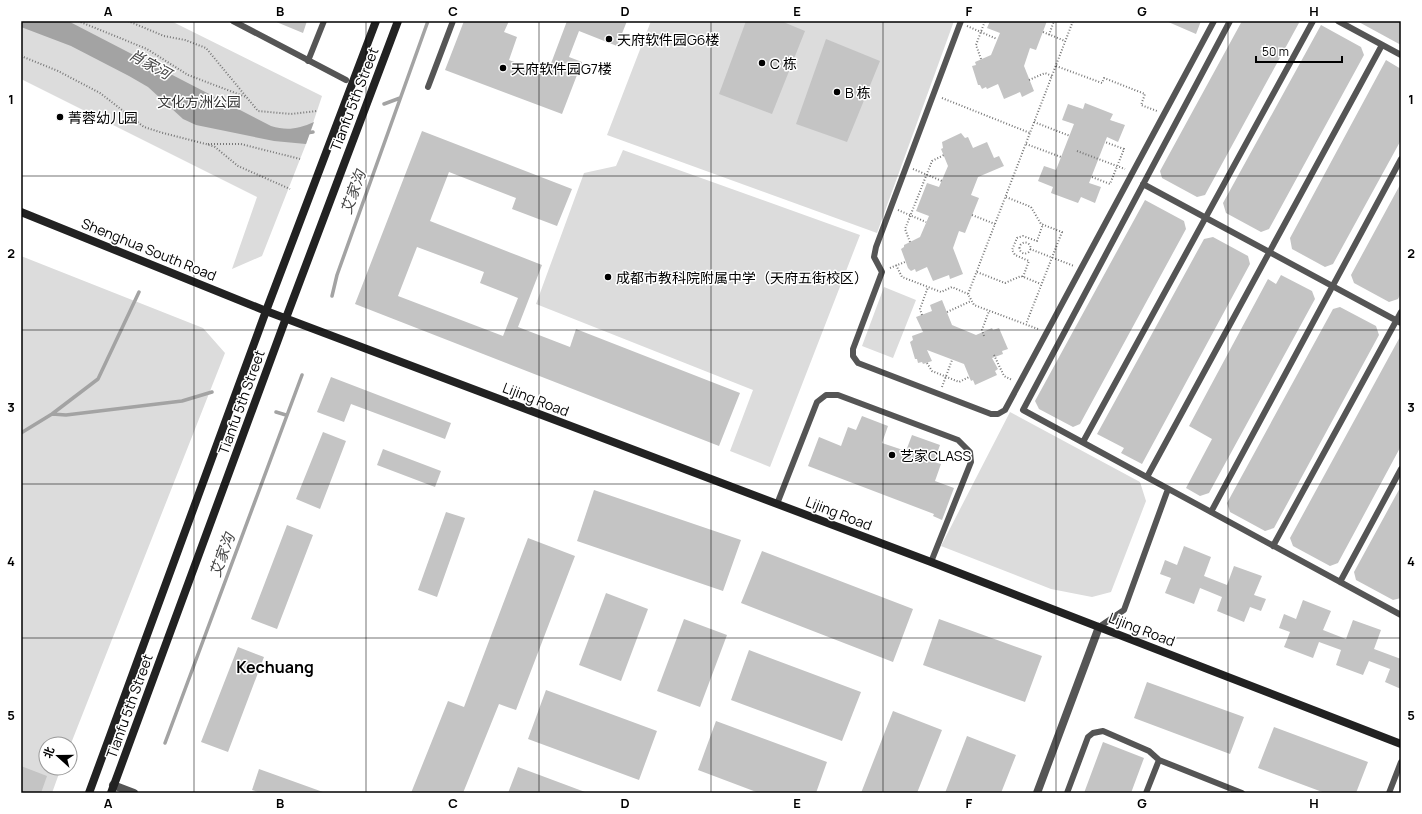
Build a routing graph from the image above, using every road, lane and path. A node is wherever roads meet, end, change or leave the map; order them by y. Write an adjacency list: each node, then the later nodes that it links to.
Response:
1 (78, 21): 32 (path)
2 (128, 21): 32 (path)
3 (232, 21): 25 (lane)
4 (324, 21): 25 (lane)
5 (376, 21): 84 (street, Tianfu 5th Street)
6 (398, 21): 89 (street, Tianfu 5th Street)
7 (453, 21): 30 (lane)
8 (985, 21): 16 (path)
9 (1054, 21): 18 (path)
10 (1074, 21): 20 (path)
11 (1214, 21): 34 (lane)
12 (1230, 21): 52 (lane)
13 (1313, 21): 59 (lane)
14 (1338, 21): 21 (lane)
15 (961, 22): 16 (path); 31 (lane)
16 (981, 32): 19 (path); 24 (path)
17 (1043, 32): 18 (path)
18 (1049, 35): 20 (path)
19 (998, 39)
20 (1066, 41): 26 (path)
21 (1382, 45): 22 (lane); 69 (lane)
22 (1401, 55)
23 (21, 56): 39 (path)
24 (981, 59)
25 (308, 61): 28 (lane)
26 (1056, 66): 27 (path); 34 (path)
27 (1052, 76): 29 (path); 35 (path)
28 (346, 80)
29 (1029, 80)
30 (428, 87)
31 (933, 94): 36 (path); 46 (lane)
32 (247, 97): 33 (path)
33 (317, 111)
34 (1164, 114): 48 (lane)
35 (1034, 122): 36 (path); 37 (path)
36 (1030, 133): 40 (path)
37 (1070, 136)
38 (1105, 142): 47 (path)
39 (206, 144): 44 (path); 53 (path)
40 (1026, 144): 43 (path); 54 (path)
41 (1077, 152): 47 (path)
42 (944, 155): 49 (path)
43 (1061, 157)
44 (300, 159)
45 (1401, 159): 80 (lane)
46 (906, 166): 49 (path); 55 (lane)
47 (1117, 167): 48 (path); 50 (path)
48 (1132, 172): 75 (lane)
49 (926, 175): 51 (path); 58 (path)
50 (1092, 177)
51 (942, 181)
52 (1144, 184): 59 (lane); 101 (lane)
53 (290, 190)
54 (1006, 197): 61 (path); 62 (path)
55 (890, 206): 58 (path); 76 (lane)
56 (21, 212): 84 (street, Shenghua South Road)
57 (972, 215): 61 (path)
58 (910, 216): 60 (path); 64 (path)
59 (1206, 218): 69 (lane); 101 (lane)
60 (926, 222)
61 (995, 224): 77 (path)
62 (1043, 224): 63 (path); 72 (path)
63 (1029, 238): 65 (path); 66 (path)
64 (910, 242)
65 (1027, 242): 67 (path); 68 (path)
66 (1015, 244): 67 (path); 71 (path)
67 (1020, 246): 70 (path)
68 (1030, 250): 70 (path); 72 (path)
69 (1269, 252): 80 (lane); 103 (lane)
70 (1023, 253): 71 (path)
71 (1021, 258): 78 (path)
72 (1052, 258): 75 (path); 79 (path)
73 (905, 262): 74 (path)
74 (896, 265): 76 (path); 81 (path)
75 (1081, 269): 92 (lane)
76 (882, 272): 100 (lane)
77 (977, 272): 78 (path); 82 (path)
78 (1023, 277): 79 (path)
79 (1041, 284): 91 (path)
80 (1333, 286): 90 (lane); 106 (lane)
81 (928, 287): 82 (path); 88 (path)
82 (968, 294): 83 (path)
83 (972, 300): 85 (path); 86 (path)
84 (266, 311): 89 (street, Lijing Road); 116 (street, Tianfu 5th Street)
85 (990, 311): 91 (path); 93 (path)
86 (947, 312)
87 (1401, 312): 90 (lane)
88 (922, 315)
89 (286, 318): 105 (street, Lijing Road); 115 (street, Tianfu 5th Street)
90 (1399, 322): 107 (lane)
91 (1026, 324): 92 (path)
92 (1047, 332): 99 (lane)
93 (984, 336)
94 (994, 355): 99 (path)
95 (952, 360): 97 (path)
96 (927, 363): 97 (path)
97 (946, 377): 98 (path); 100 (path)
98 (969, 377)
99 (1019, 384): 100 (lane)
100 (939, 394)
101 (1083, 442): 103 (lane)
102 (1401, 469): 109 (lane)
103 (1147, 477): 104 (lane)
104 (1168, 488): 106 (lane); 111 (lane)
105 (777, 504): 108 (street, Lijing Road); 108 (lane)
106 (1211, 512): 107 (lane)
107 (1273, 546): 109 (lane)
108 (931, 562): 111 (street, Lijing Road)
109 (1340, 582): 110 (lane)
110 (1401, 615)
111 (1099, 627): 112 (street, Lijing Road); 118 (street)
112 (1401, 744)
113 (1159, 760): 119 (lane); 120 (lane); 121 (lane)
114 (1401, 762): 122 (lane)
115 (112, 789): 117 (street)
116 (89, 793)
117 (134, 793)
118 (1037, 793)
119 (1067, 793)
120 (1146, 793)
121 (1242, 793)
122 (1389, 793)

